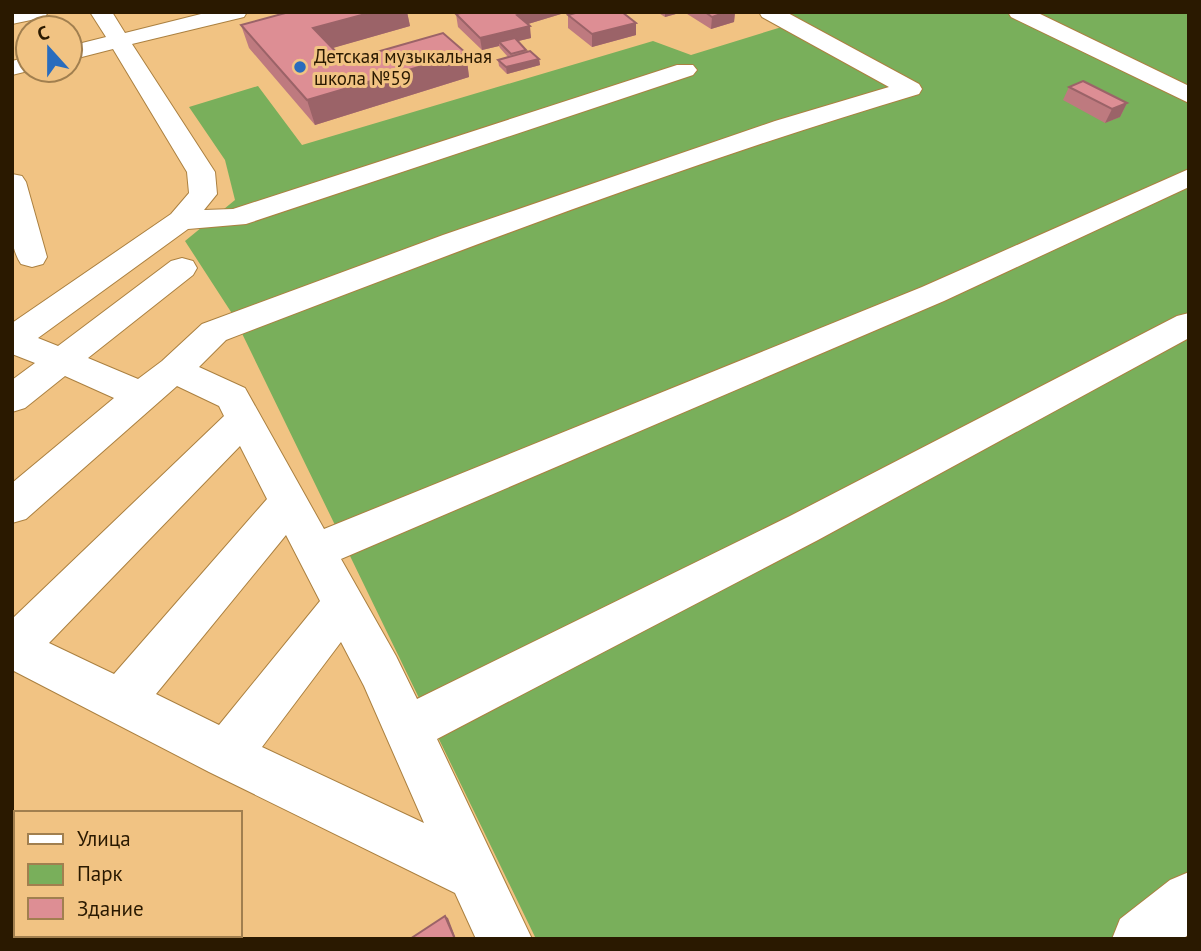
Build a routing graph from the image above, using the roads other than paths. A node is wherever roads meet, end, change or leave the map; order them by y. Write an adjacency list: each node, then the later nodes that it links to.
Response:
1 (37, 12): 6 (street)
2 (101, 12): 7 (street)
3 (236, 12): 7 (street)
4 (770, 12): 19 (street)
5 (1019, 12): 10 (street)
6 (12, 18)
7 (120, 41): 8 (street); 13 (street)
8 (84, 50)
9 (685, 70): 13 (street)
10 (1189, 96)
11 (1189, 177): 25 (street)
12 (12, 182): 14 (street)
13 (181, 220): 17 (street)
14 (32, 257)
15 (182, 268): 18 (street)
16 (1189, 324): 28 (street)
17 (12, 340): 18 (street)
18 (60, 361): 20 (street); 21 (street)
19 (174, 370): 20 (street); 22 (street)
20 (141, 396): 24 (street)
21 (12, 399)
22 (244, 419): 23 (street); 27 (street)
23 (289, 502): 25 (street); 27 (street)
24 (12, 507)
25 (315, 551): 26 (street)
26 (344, 604): 28 (street); 29 (street)
27 (121, 701): 29 (street)
28 (407, 729): 30 (street)
29 (226, 755): 30 (street)
30 (474, 874): 32 (street)
31 (1189, 899): 33 (street)
32 (504, 939)
33 (1140, 939)

